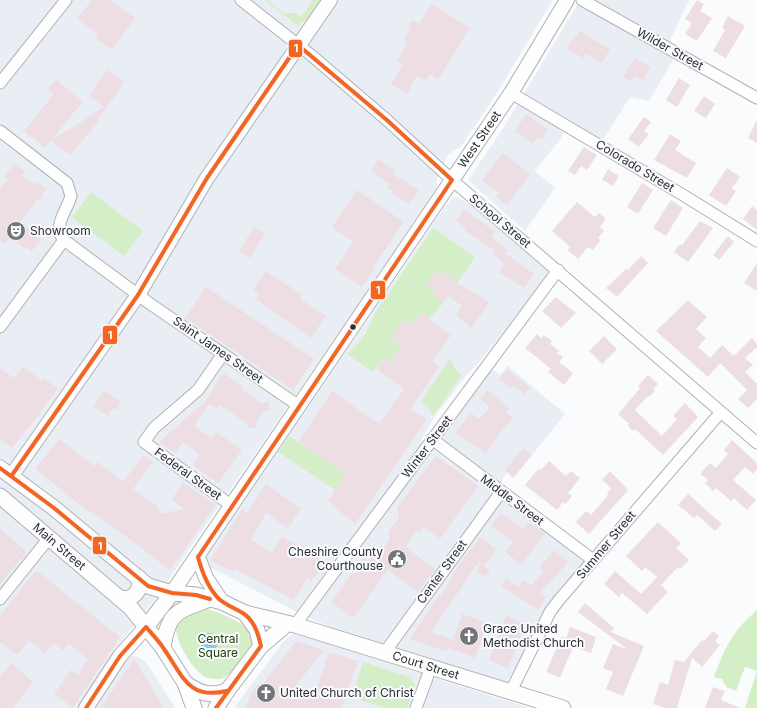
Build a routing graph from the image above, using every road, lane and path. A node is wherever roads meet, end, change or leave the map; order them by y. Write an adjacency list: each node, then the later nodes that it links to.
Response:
1 (66, 0): 7 (street)
2 (241, 0): 6 (street, School Street)
3 (330, 0): 6 (street)
4 (567, 0): 8 (street, West Street)
5 (582, 0): 9 (street, Wilder Street)
6 (298, 45): 11 (street, School Street); 15 (street)
7 (0, 83)
8 (511, 93): 11 (street, West Street); 13 (street, Colorado Street)
9 (757, 98)
10 (0, 131): 12 (street)
11 (452, 180): 14 (street, School Street); 18 (street, West Street)
12 (64, 240): 15 (street, Saint James Street); 16 (street)
13 (757, 241)
14 (558, 270): 19 (street, School Street); 20 (street, Winter Street)
15 (138, 295): 17 (street, Saint James Street); 22 (street)
16 (0, 327)
17 (223, 354): 18 (street, Saint James Street); 25 (street, Federal Street)
18 (298, 406): 25 (street, West Street)
19 (720, 412): 21 (street, School Street); 28 (street, Summer Street)
20 (432, 440): 23 (street, Middle Street); 35 (street, Winter Street)
21 (757, 443)
22 (6, 471): 29 (main road)
23 (500, 492): 28 (street, Middle Street); 39 (street, Center Street)
24 (0, 496): 26 (main road, Main Street)
25 (232, 506): 27 (street, West Street)
26 (49, 538): 31 (main road, Main Street); 32 (street)
27 (198, 557): 30 (street, West Street); 33 (street)
28 (593, 560): 43 (street, Summer Street)
29 (139, 578): 30 (main road); 31 (main road)
30 (172, 593): 33 (main road); 36 (main road)
31 (120, 598): 36 (main road, Main Street)
32 (0, 599)
33 (216, 600): 34 (main road); 38 (main road)
34 (245, 613): 35 (main road); 37 (main road)
35 (291, 624): 37 (main road); 39 (main road, Court Street)
36 (146, 627): 38 (main road); 44 (street)
37 (261, 646): 42 (main road)
38 (163, 648): 41 (main road)
39 (385, 652): 40 (main road, Court Street)
40 (431, 667): 43 (main road, Court Street); 47 (street)
41 (185, 683): 42 (main road); 45 (main road)
42 (227, 690): 46 (main road)
43 (511, 691): 48 (main road, Court Street)
44 (86, 708)
45 (194, 708)
46 (216, 708)
47 (416, 708)
48 (563, 708)

